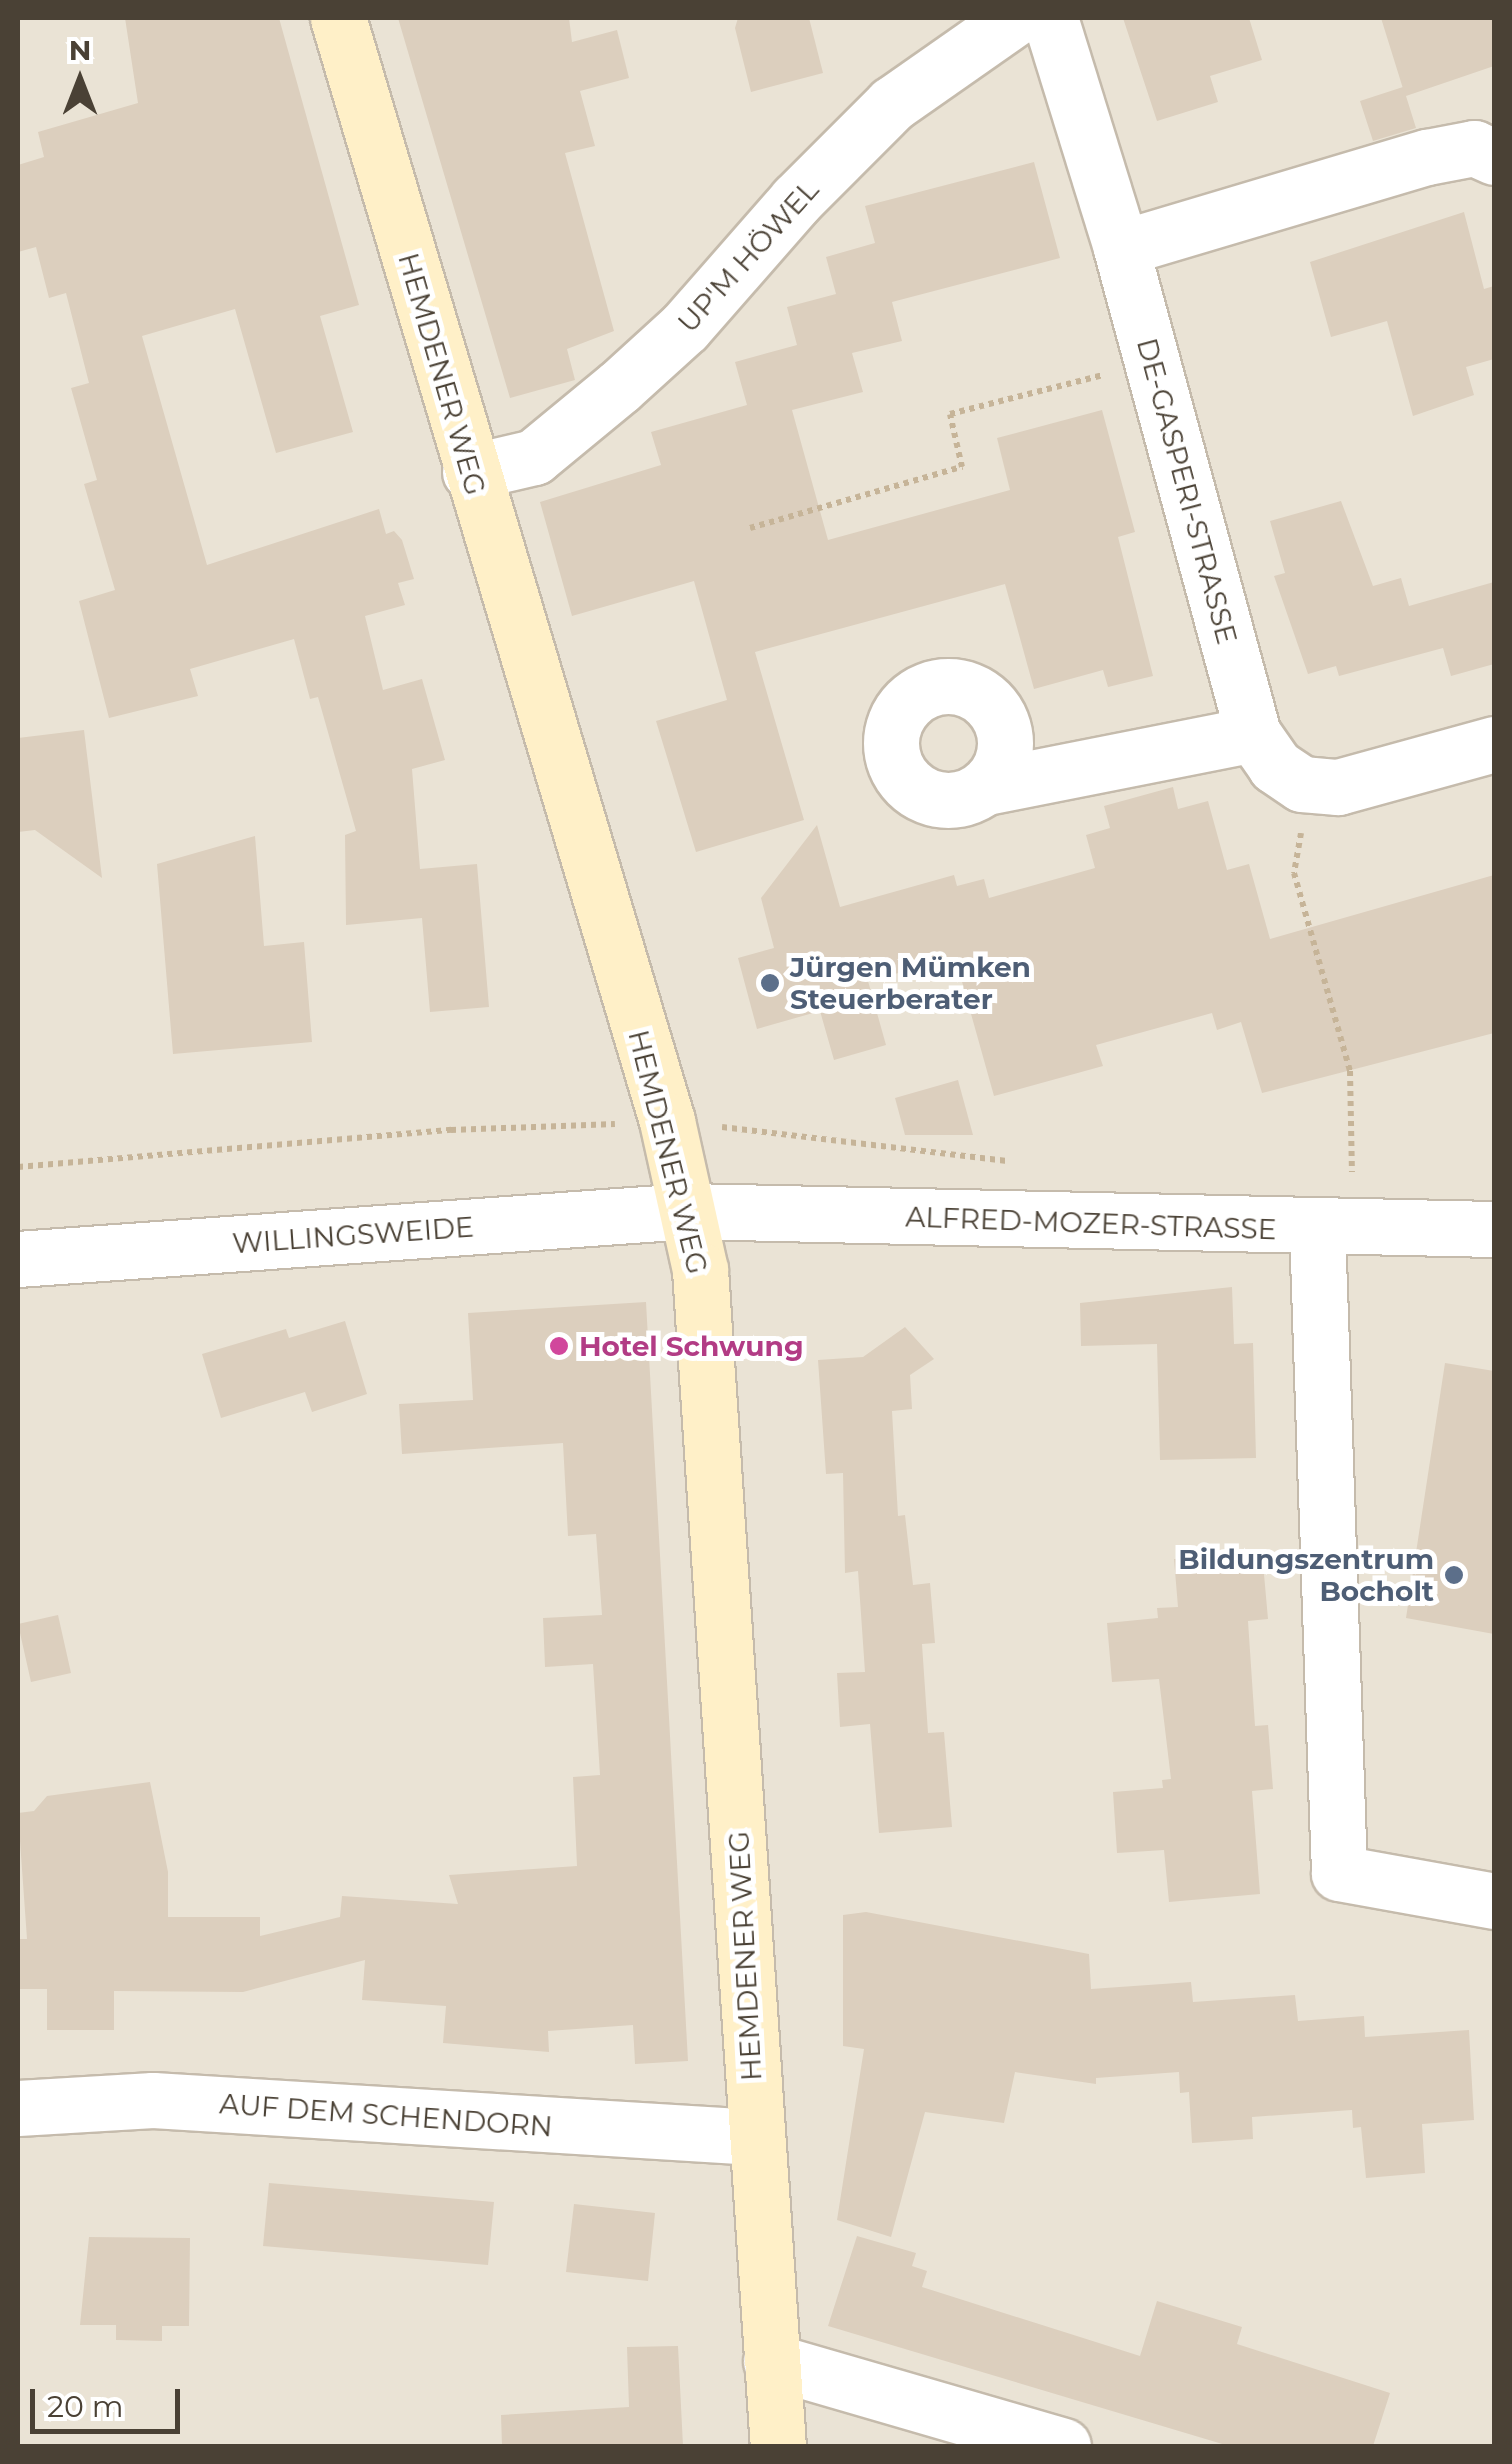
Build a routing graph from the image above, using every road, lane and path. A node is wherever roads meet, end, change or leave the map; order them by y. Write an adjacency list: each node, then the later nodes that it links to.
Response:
1 (338, 18): 7 (street, HEMDENER WEG)
2 (1015, 18): 7 (street, UP'M HÖWEL)
3 (1050, 18): 5 (street, DE-GASPERI-STRASSE)
4 (1494, 156): 5 (street)
5 (1121, 248): 6 (street, DE-GASPERI-STRASSE)
6 (1152, 362): 8 (path); 9 (street, DE-GASPERI-STRASSE)
7 (470, 472): 13 (street, HEMDENER WEG)
8 (750, 528)
9 (1253, 734): 11 (street, DE-GASPERI-STRASSE); 12 (street)
10 (1494, 744): 11 (street)
11 (1302, 784): 17 (path)
12 (986, 787)
13 (666, 1121): 14 (path); 15 (path); 19 (street, HEMDENER WEG)
14 (1022, 1163)
15 (18, 1167)
16 (1334, 1173): 17 (path)
17 (1352, 1173): 18 (path); 20 (path)
18 (1370, 1173)
19 (688, 1211): 20 (street, ALFRED-MOZER-STRASSE); 22 (street, WILLINGSWEIDE); 25 (street, HEMDENER WEG)
20 (1334, 1229): 21 (street, ALFRED-MOZER-STRASSE); 23 (street)
21 (1494, 1229)
22 (18, 1260)
23 (1494, 1901)
24 (18, 2108): 25 (street, AUF DEM SCHENDORN)
25 (755, 2137): 26 (street, HEMDENER WEG)
26 (771, 2362): 27 (street, HEMDENER WEG); 28 (street)
27 (778, 2446)
28 (1062, 2446)

